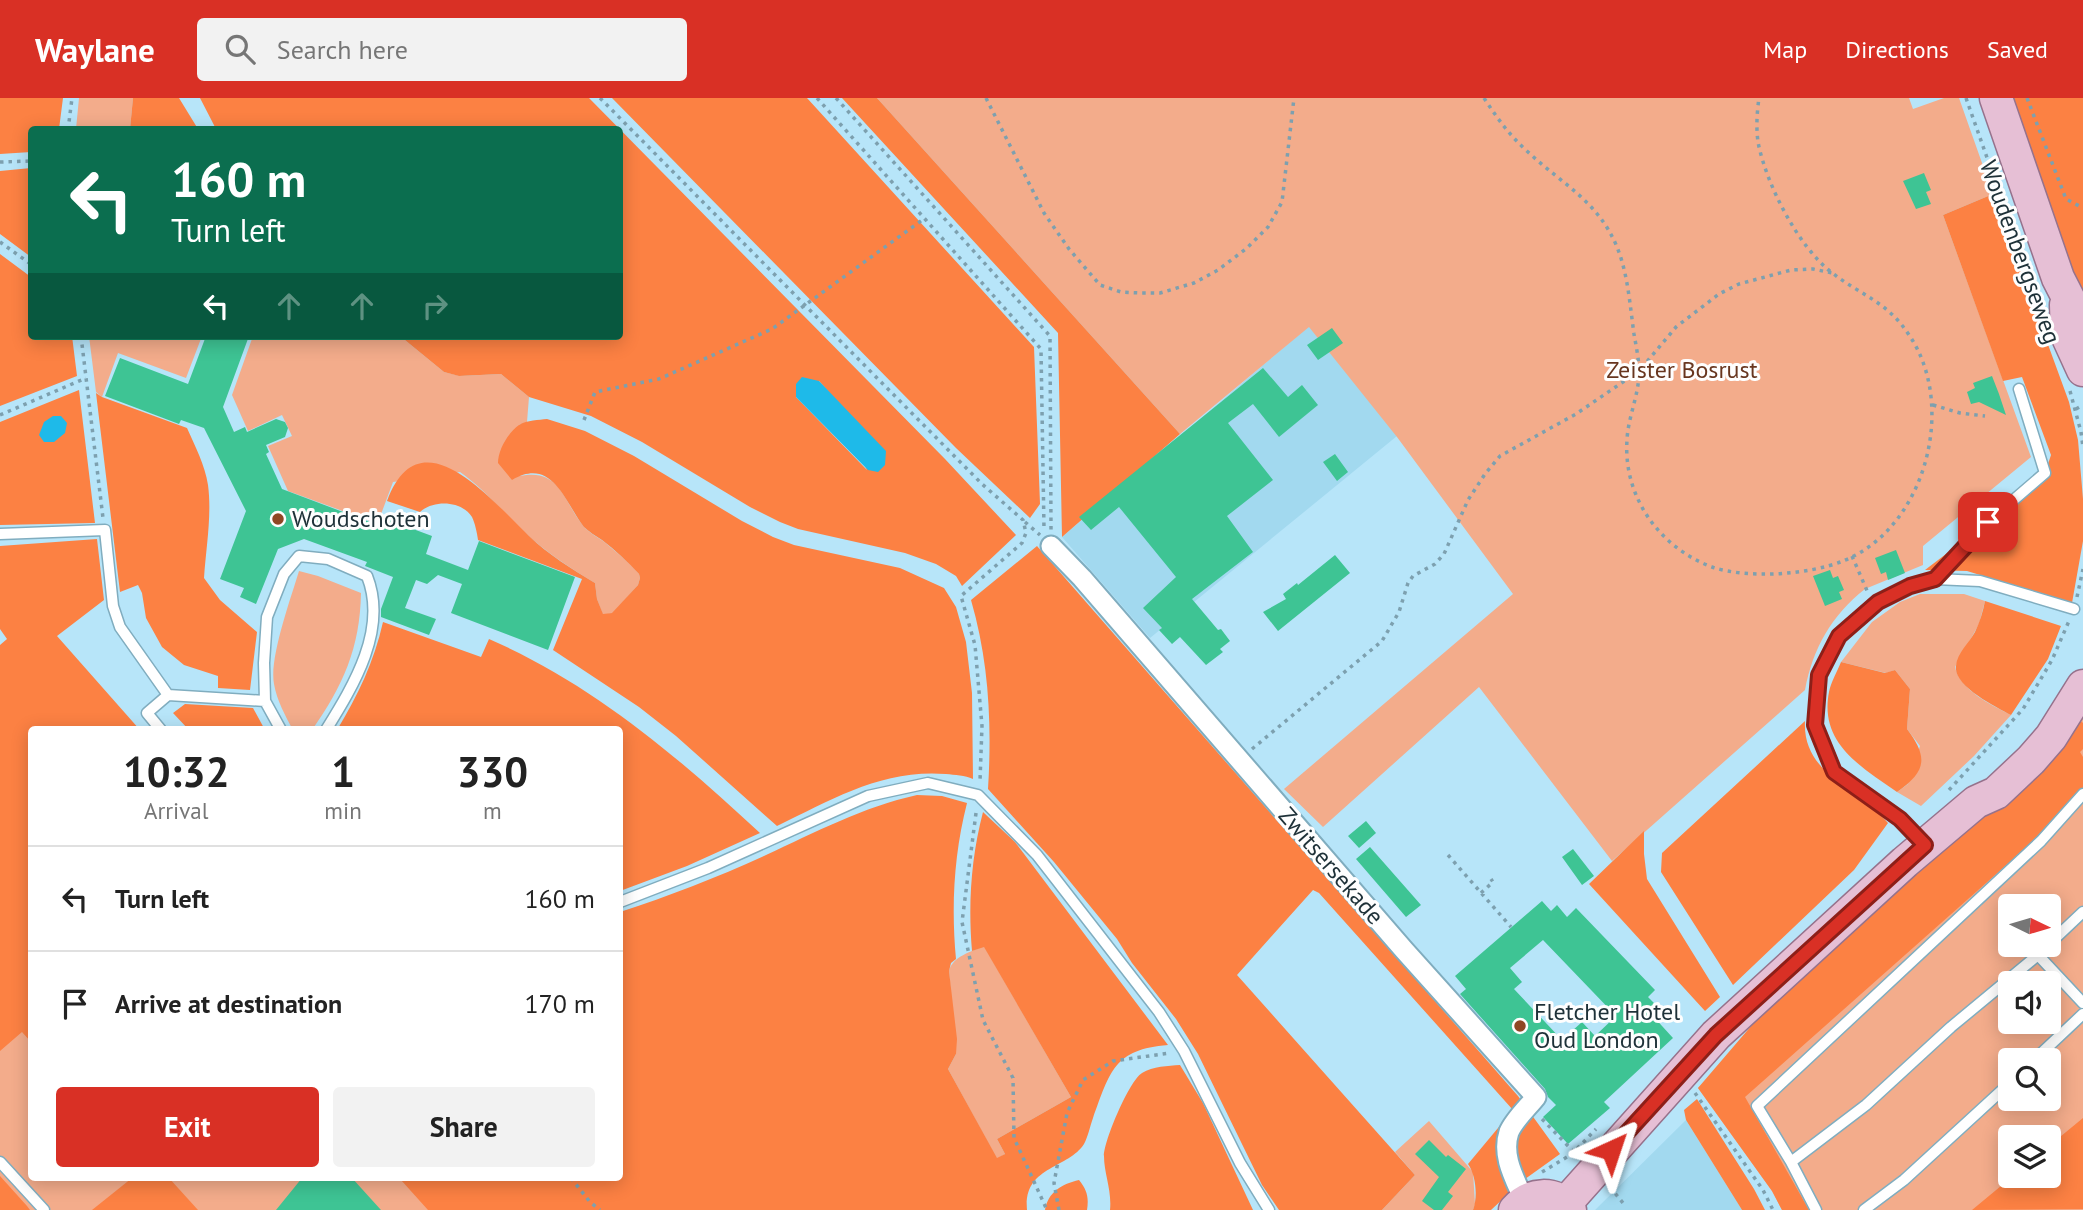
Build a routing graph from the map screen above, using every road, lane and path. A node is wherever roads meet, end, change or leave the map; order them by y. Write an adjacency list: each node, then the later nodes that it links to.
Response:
1 (72, 98): 12 (path)
2 (600, 98): 21 (path)
3 (817, 98): 16 (path)
4 (836, 98): 38 (path)
5 (986, 98): 6 (path)
6 (1294, 98)
7 (1484, 98): 24 (path)
8 (1759, 98): 19 (path)
9 (1966, 98): 20 (path, Woudenbergseweg)
10 (1996, 98): 20 (main road, Woudenbergseweg)
11 (2027, 98): 15 (path)
12 (68, 126)
13 (28, 161): 14 (path)
14 (0, 162)
15 (2083, 208)
16 (925, 218): 21 (path); 35 (path)
17 (0, 242): 18 (path)
18 (28, 262)
19 (1832, 273): 24 (path); 28 (path)
20 (2054, 304): 22 (main road, Woudenbergseweg); 26 (main road)
21 (803, 305): 33 (path); 35 (path)
22 (2083, 327)
23 (81, 340): 25 (path)
24 (1639, 371): 39 (path); 50 (path)
25 (86, 378): 31 (path); 36 (path)
26 (2075, 378): 30 (path)
27 (2019, 389): 40 (lane)
28 (1933, 405): 32 (path); 39 (path)
29 (2083, 405): 30 (path)
30 (2076, 409): 34 (path)
31 (0, 415)
32 (1985, 416)
33 (584, 420)
34 (2083, 447)
35 (1023, 520): 52 (path)
36 (105, 530): 37 (lane); 45 (lane)
37 (0, 534)
38 (1051, 546): 50 (street, Zwitsersekade)
39 (1852, 556): 41 (path)
40 (1935, 579): 41 (lane); 42 (lane)
41 (1874, 606): 54 (lane)
42 (2074, 609)
43 (2083, 661): 53 (main road)
44 (2083, 686): 53 (main road)
45 (168, 695): 46 (lane); 47 (lane)
46 (265, 701): 48 (lane); 49 (lane)
47 (158, 726)
48 (279, 726)
49 (328, 726)
50 (1239, 759): 70 (street, Zwitsersekade)
51 (2083, 794): 74 (lane)
52 (978, 795): 58 (lane); 67 (lane); 82 (path)
53 (1976, 802): 54 (main road)
54 (1925, 845): 68 (main road)
55 (1448, 855): 57 (path)
56 (1491, 879): 57 (path)
57 (1481, 893): 60 (path)
58 (623, 901)
59 (2083, 912): 61 (lane)
60 (1511, 927)
61 (2062, 932)
62 (2036, 957): 74 (lane)
63 (2040, 957): 64 (lane)
64 (2083, 1003)
65 (2083, 1014): 66 (lane)
66 (2047, 1048)
67 (1184, 1051): 83 (path); 84 (lane)
68 (1680, 1074): 79 (main road); 85 (path)
69 (1998, 1094): 87 (lane)
70 (1536, 1097): 72 (path); 77 (street)
71 (1601, 1124): 72 (path)
72 (1574, 1152): 77 (path)
73 (0, 1162): 80 (lane)
74 (1791, 1162): 86 (lane)
75 (573, 1181): 81 (path)
76 (1609, 1186): 78 (path)
77 (1519, 1199): 79 (main road)
78 (1623, 1203)
79 (1567, 1207)
80 (44, 1210)
81 (600, 1210)
82 (1047, 1210)
83 (1059, 1210)
84 (1269, 1210)
85 (1773, 1210)
86 (1816, 1210)
87 (1864, 1210)

